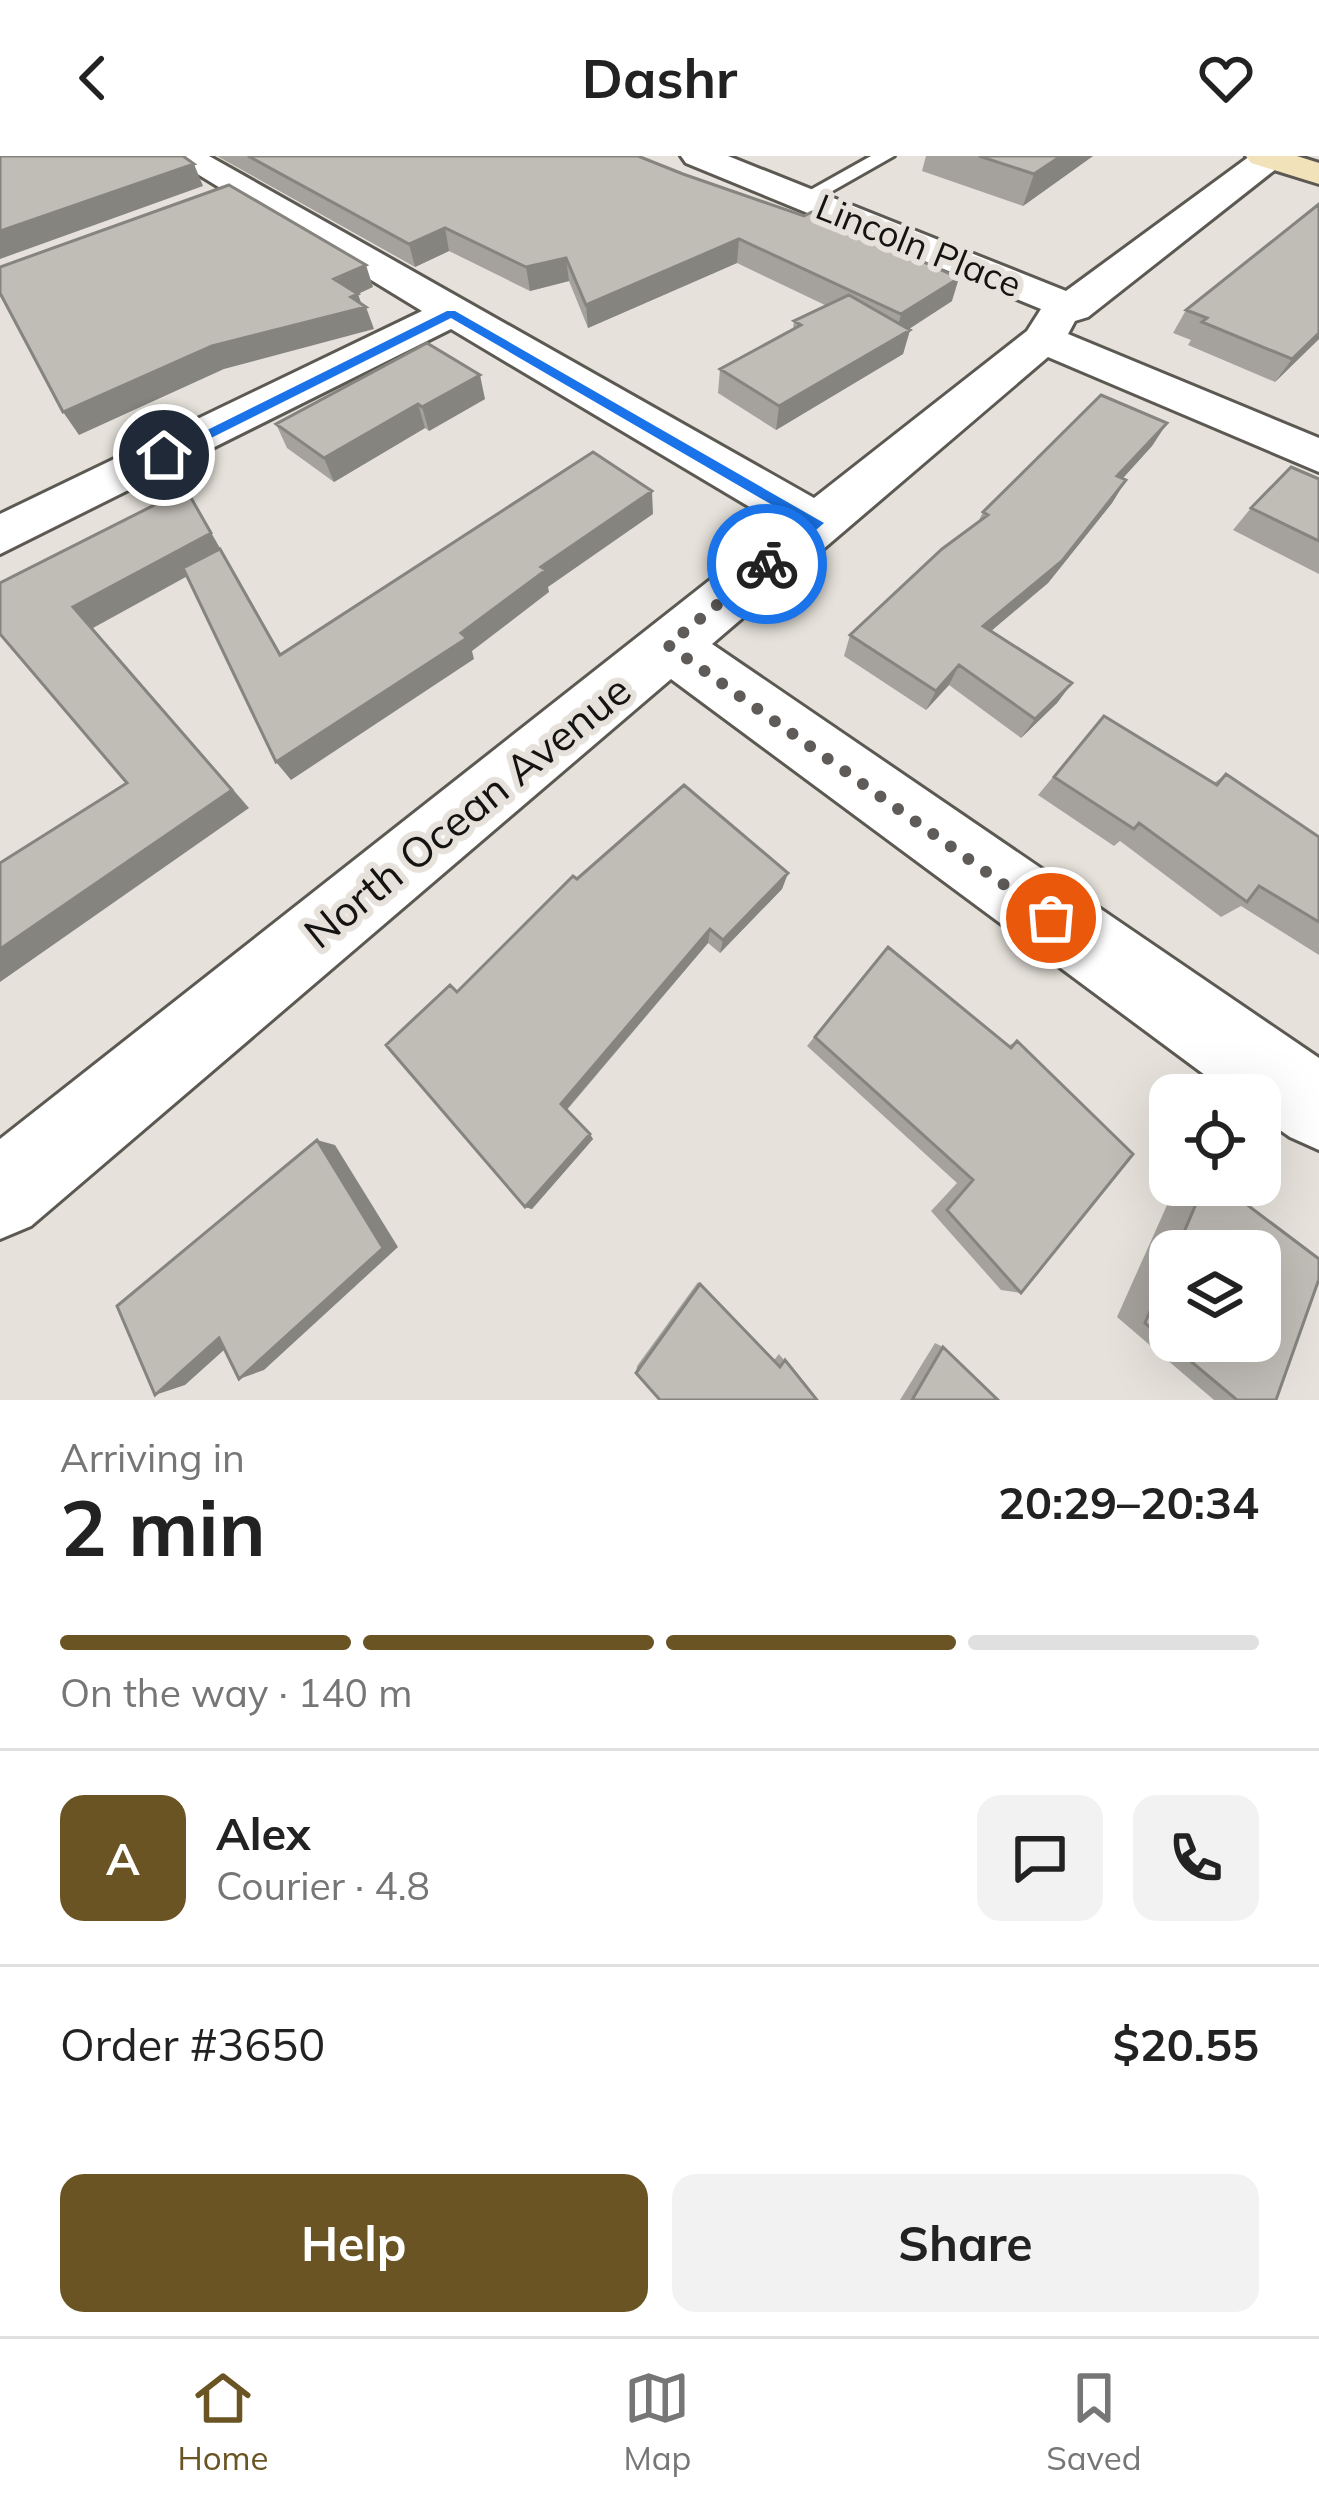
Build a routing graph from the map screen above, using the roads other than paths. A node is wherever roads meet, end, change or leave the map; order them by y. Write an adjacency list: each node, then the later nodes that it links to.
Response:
1 (185, 156): 5 (street)
2 (698, 156): 6 (street, Lincoln Place)
3 (885, 156): 6 (lane)
4 (1279, 160): 9 (street, North Ocean Avenue)
5 (240, 189): 7 (street); 8 (street)
6 (806, 198): 9 (street, Lincoln Place)
7 (196, 205)
8 (451, 313): 11 (street); 12 (street)
9 (1058, 324): 10 (street, Lincoln Place); 11 (street, North Ocean Avenue)
10 (1319, 456)
11 (816, 523): 13 (street, North Ocean Avenue)
12 (0, 536)
13 (668, 645): 14 (street); 15 (street, North Ocean Avenue)
14 (1319, 1108)
15 (0, 1195)

